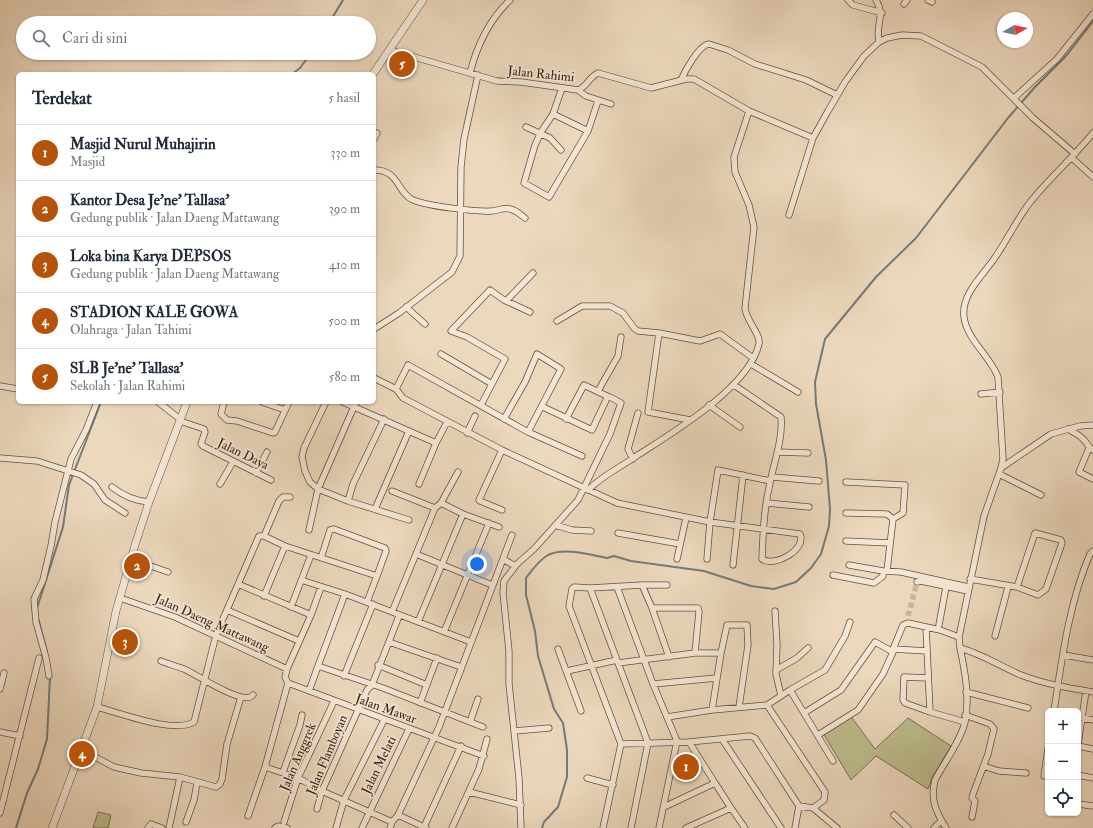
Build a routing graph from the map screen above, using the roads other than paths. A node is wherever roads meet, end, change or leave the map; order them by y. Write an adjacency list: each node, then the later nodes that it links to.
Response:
1 (423, 0): 8 (street)
2 (510, 0): 10 (street)
3 (848, 0): 5 (street)
4 (876, 0): 5 (street)
5 (882, 12): 7 (street)
6 (1093, 14): 16 (street)
7 (878, 42): 15 (street); 16 (street)
8 (390, 50): 9 (street); 10 (street, Jalan Rahimi)
9 (374, 72)
10 (470, 73): 11 (street, Jalan Rahimi)
11 (478, 75): 13 (street, Jalan Rahimi); 30 (street)
12 (681, 80): 14 (street, Jalan Rahimi); 15 (street); 19 (street, Jalan Rahimi)
13 (562, 88): 14 (street, Jalan Rahimi); 20 (street)
14 (578, 90): 17 (street)
15 (837, 95): 25 (street)
16 (1015, 99): 27 (street)
17 (598, 101): 18 (street); 22 (street)
18 (610, 104)
19 (749, 111): 25 (street, Jalan Rahimi); 43 (street)
20 (553, 114): 22 (street); 23 (street)
21 (526, 126): 23 (street)
22 (588, 131): 23 (street)
23 (541, 132): 26 (street)
24 (1093, 133): 27 (street)
25 (813, 138): 31 (street)
26 (562, 150)
27 (1074, 156): 29 (street); 53 (street)
28 (376, 170): 30 (street)
29 (1093, 177)
30 (460, 209): 32 (street); 35 (street)
31 (789, 215)
32 (525, 218)
33 (533, 273): 34 (street)
34 (506, 301): 36 (street); 46 (street)
35 (406, 307): 38 (street); 39 (street)
36 (530, 312)
37 (557, 321): 40 (street)
38 (425, 324)
39 (376, 328)
40 (659, 332): 43 (street); 74 (street)
41 (621, 337): 51 (street)
42 (441, 354): 46 (street)
43 (753, 358): 44 (street)
44 (751, 364): 47 (street); 52 (street)
45 (376, 379): 50 (street)
46 (492, 384): 64 (street)
47 (734, 384): 65 (street); 86 (street)
48 (0, 386): 49 (street)
49 (16, 389)
50 (396, 389): 64 (street); 75 (street)
51 (598, 391): 55 (street); 72 (street)
52 (798, 392)
53 (1000, 392): 54 (street); 93 (street)
54 (982, 394)
55 (609, 397): 72 (street); 106 (street)
56 (96, 404): 92 (street)
57 (160, 404): 73 (street)
58 (186, 404): 73 (street)
59 (224, 404): 67 (street)
60 (268, 404): 67 (street)
61 (288, 404): 67 (street)
62 (325, 404): 105 (street)
63 (356, 404): 70 (street); 105 (street)
64 (481, 405): 71 (street)
65 (709, 405): 74 (street); 77 (street)
66 (543, 407): 71 (street); 72 (street); 80 (street)
67 (285, 410)
68 (638, 413): 90 (street)
69 (475, 416): 81 (street)
70 (384, 419): 79 (street); 110 (street)
71 (504, 419): 80 (street)
72 (566, 419)
73 (180, 420): 91 (street, Jalan Daya); 111 (street)
74 (690, 420): 90 (street)
75 (447, 422): 81 (street); 82 (street)
76 (1092, 424): 78 (street)
77 (740, 427)
78 (1068, 429): 83 (street); 93 (street)
79 (409, 431): 82 (street); 116 (street)
80 (528, 432): 88 (street)
81 (467, 433): 84 (street)
82 (436, 443): 103 (street)
83 (1091, 449): 98 (street)
84 (502, 450): 106 (street); 117 (street)
85 (267, 452): 95 (street)
86 (777, 452): 87 (street); 97 (street)
87 (808, 453)
88 (582, 456)
89 (0, 458): 92 (street)
90 (633, 459): 106 (street)
91 (233, 462): 95 (street, Jalan Daya); 102 (street)
92 (70, 471): 118 (street); 216 (street)
93 (1000, 471): 108 (street); 156 (street)
94 (458, 472): 112 (street)
95 (256, 473): 99 (street, Jalan Daya)
96 (743, 475): 97 (street); 124 (street); 127 (street)
97 (771, 479): 100 (street); 113 (street)
98 (1093, 479)
99 (271, 480)
100 (819, 481)
101 (846, 482): 122 (street)
102 (220, 484)
103 (419, 484)
104 (112, 487): 111 (street)
105 (318, 489): 110 (street); 129 (street)
106 (586, 489): 121 (street); 126 (street)
107 (392, 490): 115 (street)
108 (1041, 495)
109 (290, 497): 134 (street)
110 (348, 501): 116 (street)
111 (149, 502): 143 (street)
112 (441, 503): 115 (street); 120 (street)
113 (767, 503): 114 (street); 130 (street)
114 (809, 506)
115 (435, 508): 140 (street)
116 (374, 509): 123 (street)
117 (502, 510)
118 (125, 513)
119 (846, 513): 122 (street)
120 (463, 514): 125 (street); 147 (street)
121 (686, 518): 124 (street); 137 (street)
122 (893, 519): 136 (street)
123 (409, 520)
124 (710, 522): 127 (street); 145 (street)
125 (489, 523): 128 (street); 153 (street)
126 (555, 525): 131 (street); 150 (street)
127 (736, 526): 130 (street); 148 (street)
128 (499, 527)
129 (309, 530)
130 (763, 530): 130 (street)
131 (590, 532)
132 (618, 532): 137 (street)
133 (512, 535): 144 (street)
134 (264, 536): 138 (street); 159 (street)
135 (846, 541): 136 (street)
136 (890, 543): 151 (street)
137 (680, 544): 146 (street)
138 (284, 546): 141 (street); 171 (street)
139 (1093, 551): 200 (street)
140 (416, 554): 147 (street); 177 (street)
141 (311, 555): 142 (street); 157 (street)
142 (321, 558): 155 (street); 155 (street)
143 (131, 559): 152 (street); 172 (street)
144 (503, 559): 150 (street); 160 (street)
145 (707, 559)
146 (677, 560)
147 (441, 564): 153 (street); 182 (street)
148 (733, 565)
149 (849, 565): 151 (street)
150 (515, 566): 261 (street)
151 (885, 571): 154 (street); 169 (street)
152 (168, 572)
153 (466, 575): 160 (street); 187 (street)
154 (833, 575)
155 (377, 576): 173 (street)
156 (970, 579): 166 (street); 169 (street)
157 (301, 580): 164 (street); 174 (street)
158 (917, 582): 165 (street)
159 (238, 584): 171 (street); 176 (street)
160 (492, 585): 193 (street)
161 (642, 585): 162 (street); 163 (street); 175 (street)
162 (667, 585)
163 (617, 586): 168 (street); 204 (street)
164 (321, 587): 170 (street); 179 (street)
165 (946, 587): 169 (street); 185 (street)
166 (1008, 587): 167 (street); 189 (street)
167 (1017, 587): 167 (street)
168 (590, 588): 207 (street); 210 (street)
169 (968, 589): 190 (street)
170 (345, 594): 173 (street); 209 (street)
171 (264, 596): 174 (street)
172 (120, 598): 188 (street, Jalan Daeng Mattawang); 239 (street)
173 (370, 603): 177 (street); 217 (street)
174 (291, 607): 179 (street)
175 (652, 608): 198 (street); 201 (street)
176 (227, 610): 188 (street); 191 (street)
177 (392, 612): 180 (street)
178 (775, 612): 213 (street)
179 (311, 615): 191 (street)
180 (399, 616): 182 (street); 192 (street, Jalan Flamboyan)
181 (908, 616): 184 (street)
182 (418, 622): 187 (street)
183 (850, 622): 227 (street)
184 (906, 623): 186 (street); 197 (street)
185 (939, 625)
186 (926, 627): 190 (street); 197 (street)
187 (444, 632): 193 (street)
188 (216, 635): 212 (street, Jalan Daeng Mattawang); 220 (street)
189 (995, 636)
190 (959, 637): 196 (street)
191 (299, 641): 212 (street)
192 (389, 642): 203 (street); 208 (street, Jalan Flamboyan)
193 (471, 642): 211 (street)
194 (558, 648): 214 (street)
195 (808, 648): 213 (street)
196 (960, 648): 225 (street); 230 (street)
197 (927, 651): 219 (street)
198 (695, 653): 199 (street); 201 (street)
199 (721, 653): 218 (street); 240 (street)
200 (1064, 655): 205 (street); 225 (street)
201 (669, 657): 204 (street)
202 (39, 658): 264 (street)
203 (436, 658): 211 (street); 224 (street)
204 (644, 659): 207 (street); 222 (street)
205 (1093, 660)
206 (161, 661): 220 (street)
207 (617, 662): 210 (street); 270 (street)
208 (378, 665): 223 (street, Jalan Flamboyan); 224 (street)
209 (318, 666): 217 (street); 229 (street)
210 (592, 666): 214 (street); 271 (street)
211 (461, 667): 246 (street)
212 (287, 669): 221 (street)
213 (776, 670): 233 (street)
214 (567, 671): 245 (street)
215 (4, 673): 226 (street)
216 (49, 676)
217 (344, 676): 223 (street)
218 (717, 678): 222 (street); 244 (street)
219 (928, 678): 247 (street); 247 (street)
220 (204, 680): 234 (street); 239 (street)
221 (288, 683): 229 (street, Jalan Mawar); 279 (street)
222 (653, 684): 252 (street)
223 (372, 685): 237 (street); 243 (street, Jalan Flamboyan)
224 (427, 685): 237 (street)
225 (1058, 686): 228 (street); 242 (street)
226 (0, 689)
227 (790, 690): 233 (street); 248 (street)
228 (1086, 690): 231 (street); 249 (street)
229 (309, 691): 236 (street, Jalan Mawar)
230 (966, 692): 241 (street); 251 (street)
231 (1093, 692)
232 (253, 695): 234 (street)
233 (782, 696): 238 (street)
234 (242, 697): 289 (street)
235 (478, 699): 256 (street)
236 (334, 701): 243 (street, Jalan Mawar); 286 (street, Jalan Anggrek)
237 (420, 703): 246 (street)
238 (767, 705): 240 (street); 301 (street)
239 (97, 707): 275 (street)
240 (739, 707): 244 (street)
241 (1028, 708)
242 (1054, 708)
243 (358, 710): 254 (street, Jalan Mawar); 292 (street, Jalan Flamboyan)
244 (712, 710): 252 (street)
245 (581, 711)
246 (445, 712): 256 (street); 265 (street)
247 (930, 712): 257 (street)
248 (804, 713): 263 (street); 263 (street)
249 (1081, 713)
250 (302, 715): 281 (street)
251 (965, 715): 257 (street); 278 (street)
252 (667, 717): 268 (street)
253 (1081, 718): 255 (street)
254 (384, 720): 260 (street, Jalan Mawar); 294 (street)
255 (1093, 720)
256 (470, 722): 258 (street)
257 (965, 722): 309 (street)
258 (483, 727)
259 (549, 728): 261 (street)
260 (409, 729): 265 (street, Jalan Mawar); 303 (street, Jalan Melati)
261 (514, 731): 296 (street)
262 (0, 732): 264 (street)
263 (818, 735): 277 (street)
264 (20, 736): 304 (street)
265 (434, 738): 272 (street, Jalan Mawar); 305 (street)
266 (488, 739): 276 (street)
267 (722, 739): 269 (street); 297 (street); 331 (street)
268 (677, 741): 269 (street); 270 (street); 299 (street)
269 (689, 742): 290 (street)
270 (648, 743): 271 (street); 327 (street)
271 (621, 744): 291 (street)
272 (461, 746): 276 (street, Jalan Mawar); 314 (street)
273 (1081, 746): 274 (street)
274 (1093, 749)
275 (82, 750): 285 (street); 315 (street)
276 (484, 756): 293 (street)
277 (834, 760)
278 (983, 766): 282 (street); 308 (street)
279 (265, 767): 281 (street); 307 (street)
280 (1045, 769): 283 (street)
281 (283, 772): 286 (street)
282 (1026, 773)
283 (1044, 776)
284 (1081, 776): 288 (street)
285 (180, 777): 289 (street); 318 (street)
286 (298, 778): 292 (street); 311 (street, Jalan Anggrek)
287 (587, 778): 291 (street)
288 (1093, 778)
289 (197, 783): 310 (street)
290 (715, 783): 299 (street); 300 (street)
291 (612, 785): 326 (street)
292 (322, 791): 294 (street); 302 (street, Jalan Flamboyan)
293 (469, 792): 296 (street); 324 (street)
294 (344, 800): 303 (street); 321 (street)
295 (1081, 804): 298 (street)
296 (521, 805): 325 (street)
297 (798, 806): 301 (street); 332 (street)
298 (1093, 806)
299 (664, 808): 328 (street)
300 (731, 808): 329 (street); 330 (street)
301 (813, 808): 333 (street)
302 (317, 809)
303 (369, 811): 312 (street); 322 (street, Jalan Melati)
304 (0, 813)
305 (398, 815): 312 (street); 313 (street)
306 (894, 815): 334 (street)
307 (248, 816)
308 (972, 817)
309 (942, 821): 335 (street); 336 (street)
310 (186, 822)
311 (284, 822)
312 (392, 822): 323 (street)
313 (415, 825): 314 (street)
314 (425, 827)
315 (52, 828)
316 (148, 828): 317 (street)
317 (162, 828)
318 (168, 828)
319 (275, 828): 320 (street)
320 (287, 828)
321 (336, 828)
322 (362, 828)
323 (390, 828)
324 (452, 828)
325 (521, 828)
326 (603, 828)
327 (631, 828)
328 (659, 828)
329 (686, 828)
330 (743, 828)
331 (781, 828)
332 (795, 828)
333 (837, 828)
334 (908, 828)
335 (934, 828)
336 (946, 828)

